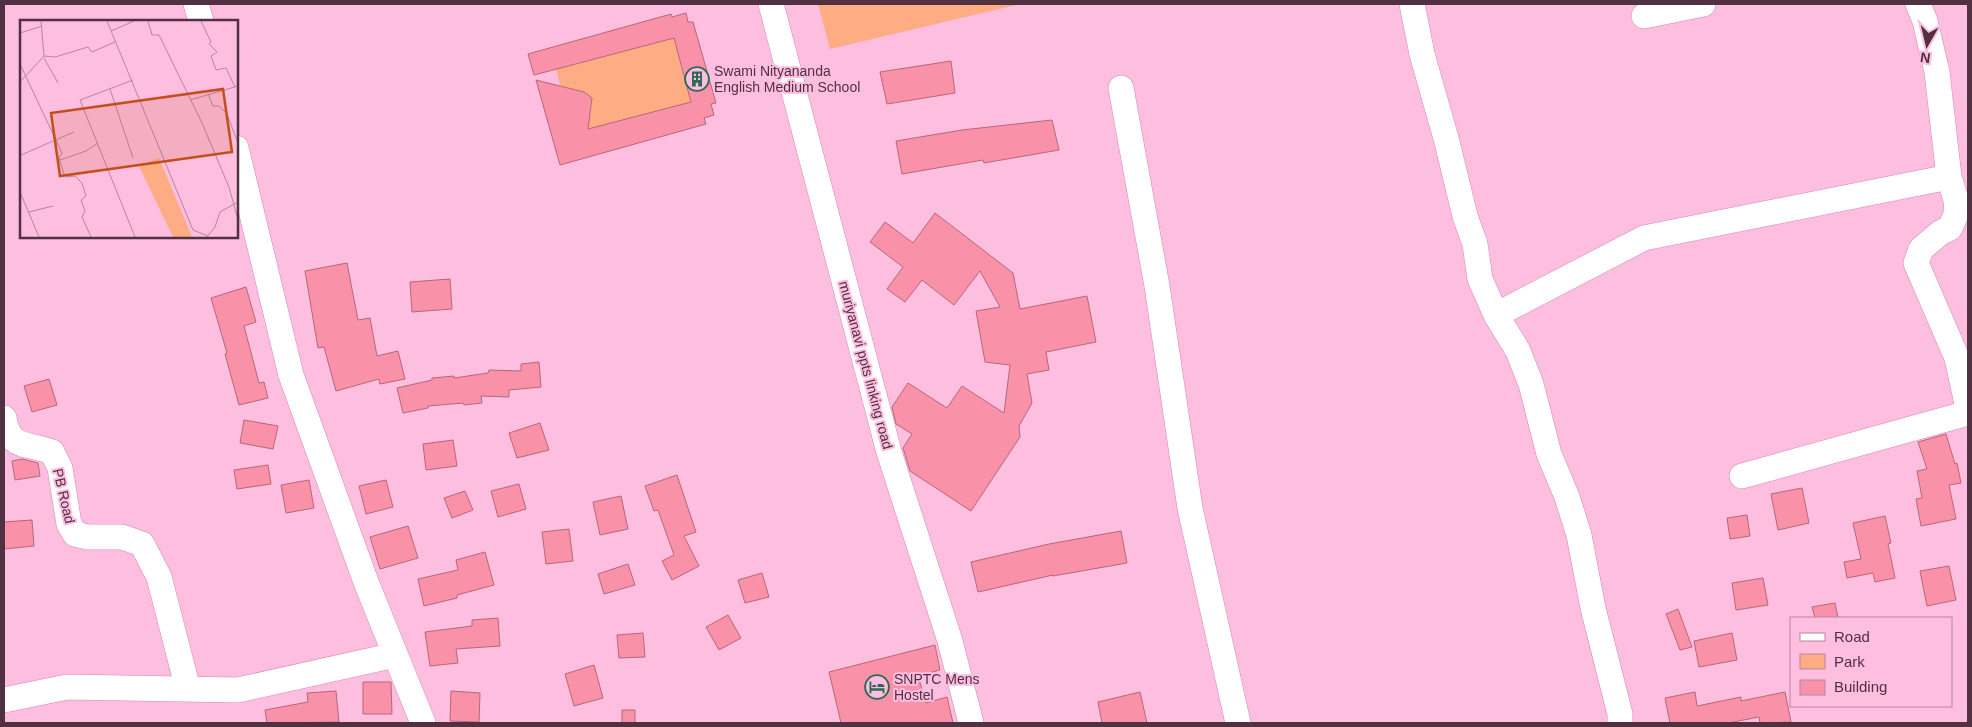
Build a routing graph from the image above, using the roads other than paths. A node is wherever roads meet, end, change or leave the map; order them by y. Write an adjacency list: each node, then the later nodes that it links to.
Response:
1 (196, 4): 7 (street)
2 (771, 4): 20 (street, muriyanavi ppts linking road)
3 (1412, 4): 11 (street)
4 (1703, 4): 6 (street)
5 (1918, 4): 10 (street)
6 (1644, 16)
7 (201, 20)
8 (1121, 88): 21 (street)
9 (238, 156): 16 (street)
10 (1948, 177): 11 (street); 12 (street)
11 (1496, 314): 22 (street)
12 (1968, 408)
13 (1968, 413): 15 (street)
14 (4, 418): 17 (street, PB Road)
15 (1742, 476)
16 (395, 655): 17 (street); 19 (street)
17 (188, 689): 18 (street)
18 (4, 700)
19 (423, 723)
20 (970, 723)
21 (1238, 723)
22 (1620, 723)

